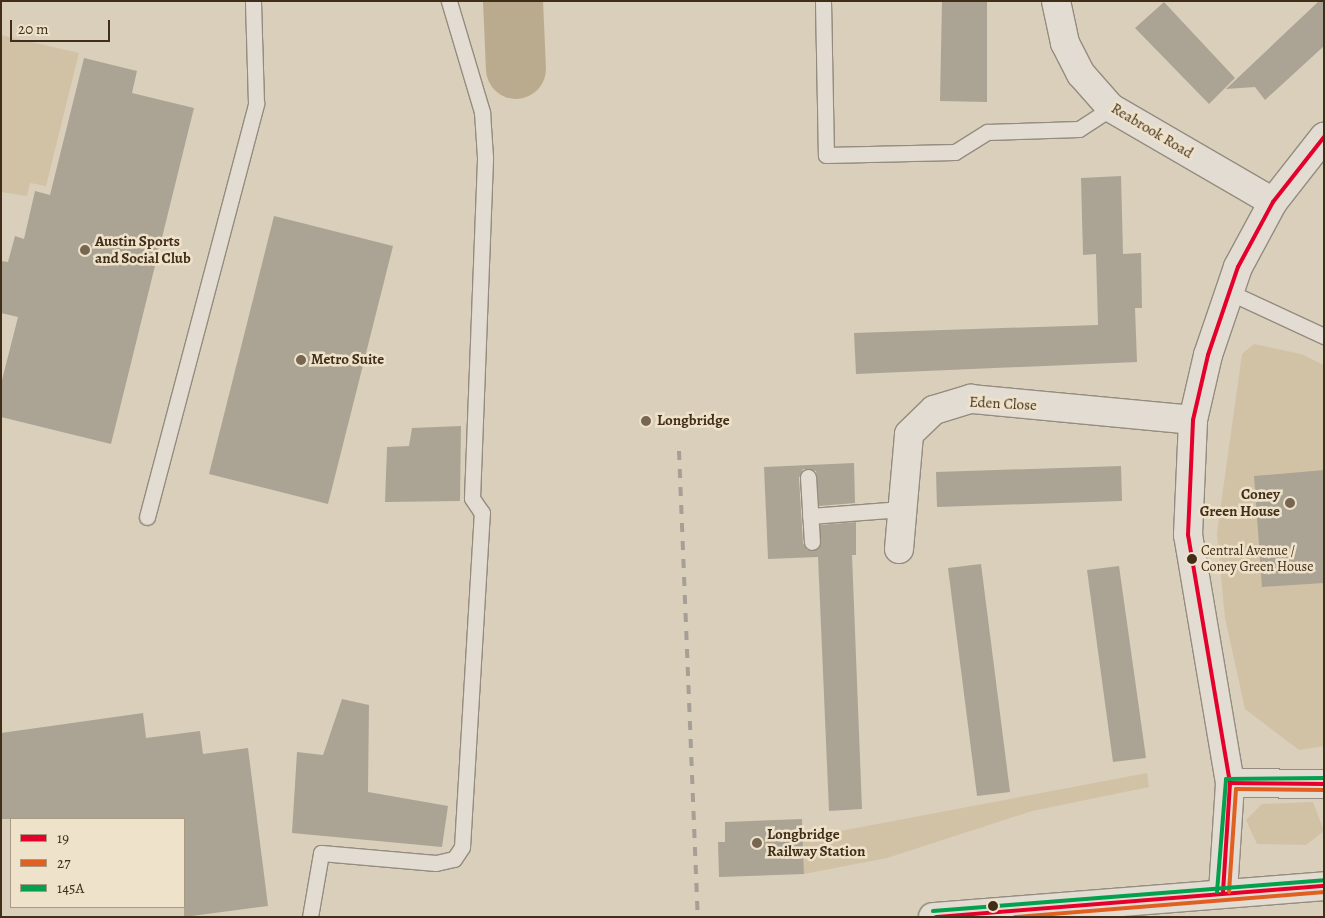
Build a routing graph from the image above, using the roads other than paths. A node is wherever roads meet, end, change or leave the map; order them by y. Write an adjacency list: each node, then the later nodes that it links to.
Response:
1 (253, 1): 14 (lane)
2 (449, 1): 22 (lane)
3 (823, 1): 5 (lane)
4 (1056, 1): 5 (street, Reabrook Road)
5 (1111, 108): 7 (street, Reabrook Road)
6 (1324, 136): 7 (street)
7 (1273, 202): 8 (street)
8 (1229, 292): 9 (lane); 10 (street)
9 (1324, 336)
10 (1193, 420): 12 (street, Eden Close); 17 (street)
11 (808, 477): 13 (lane)
12 (902, 509): 13 (lane); 16 (street, Eden Close)
13 (810, 516): 15 (lane)
14 (147, 517)
15 (812, 542)
16 (899, 549)
17 (1230, 783): 18 (street); 20 (street)
18 (1324, 784)
19 (1324, 886): 20 (street)
20 (1223, 892): 21 (street)
21 (1127, 908): 23 (street)
22 (310, 917)
23 (933, 917)

